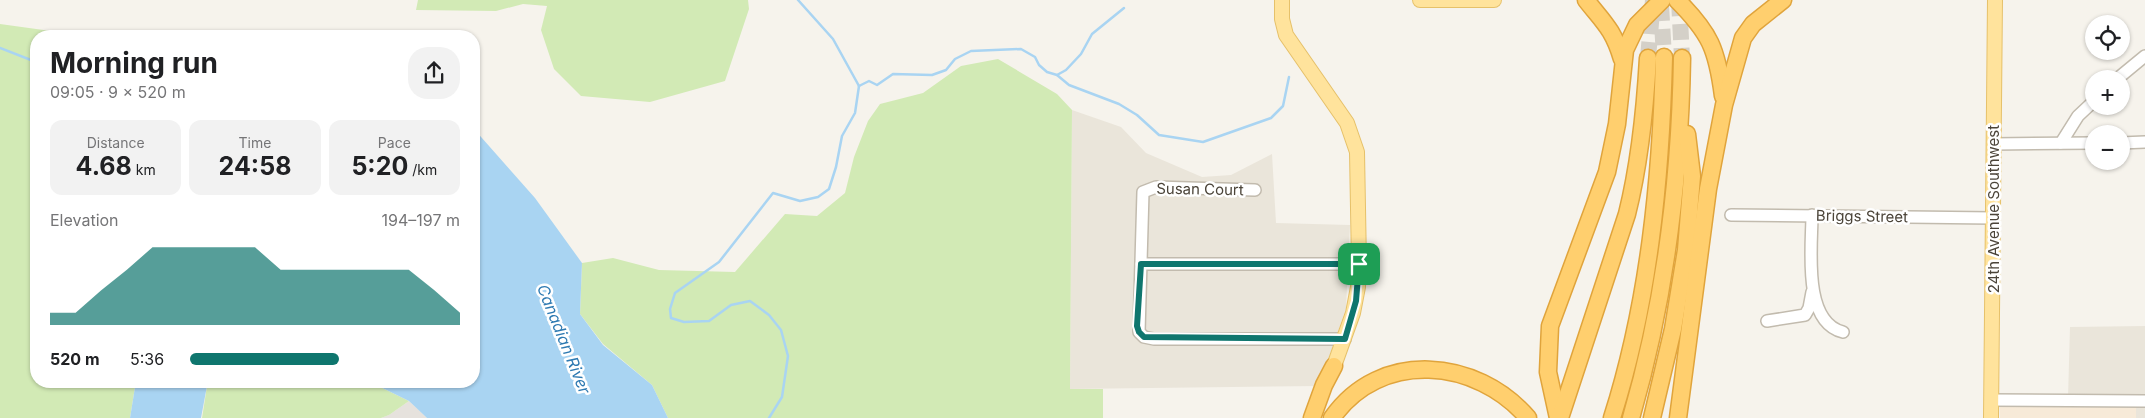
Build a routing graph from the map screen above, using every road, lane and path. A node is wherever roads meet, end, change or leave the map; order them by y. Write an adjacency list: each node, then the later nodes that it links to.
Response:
1 (1282, 0): 26 (main road)
2 (1420, 0): 3 (main road)
3 (1494, 0)
4 (1586, 0): 11 (highway)
5 (1662, 0): 11 (highway)
6 (1677, 0): 14 (highway)
7 (1783, 0): 14 (highway)
8 (1995, 0): 20 (main road, 24th Avenue Southwest)
9 (2145, 56): 12 (street)
10 (1682, 58): 13 (highway)
11 (1623, 61): 38 (highway)
12 (2128, 70)
13 (1681, 96): 40 (highway); 41 (highway)
14 (1724, 105): 42 (highway)
15 (2085, 109): 17 (street)
16 (2145, 142): 19 (street)
17 (2061, 143): 18 (street); 20 (street)
18 (2085, 143)
19 (2130, 143)
20 (1994, 144): 24 (main road, 24th Avenue Southwest)
21 (1256, 190): 25 (street, Susan Court)
22 (1731, 214): 23 (street, Briggs Street)
23 (1812, 215): 24 (street, Briggs Street); 27 (street)
24 (1993, 218): 32 (main road, 24th Avenue Southwest)
25 (1141, 264): 26 (street); 30 (street)
26 (1359, 264): 30 (main road)
27 (1812, 292): 28 (street); 29 (street)
28 (1767, 321)
29 (1843, 332)
30 (1345, 339): 31 (main road)
31 (1334, 366): 34 (highway); 35 (highway)
32 (1992, 400): 33 (street); 43 (main road, 24th Avenue Southwest)
33 (2145, 401)
34 (1312, 418)
35 (1322, 418)
36 (1332, 418): 37 (highway)
37 (1528, 418)
38 (1559, 418): 39 (highway)
39 (1612, 418)
40 (1631, 418)
41 (1652, 418)
42 (1678, 418)
43 (1991, 418)

